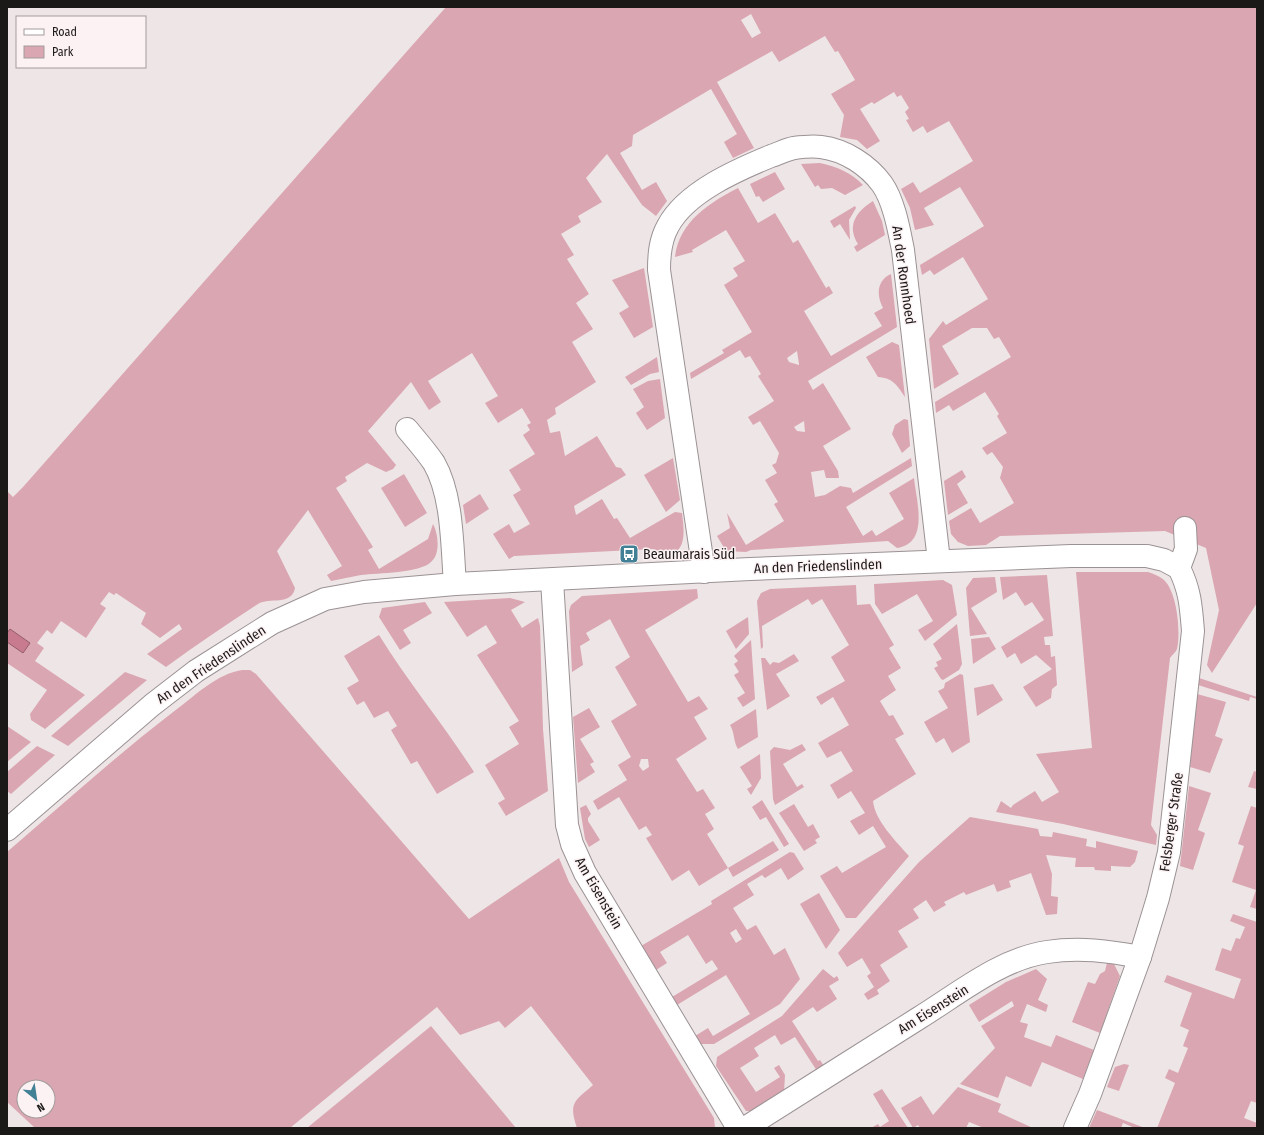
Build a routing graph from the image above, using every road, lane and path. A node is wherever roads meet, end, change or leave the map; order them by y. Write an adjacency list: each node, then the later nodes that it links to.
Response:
1 (407, 429): 7 (street)
2 (1185, 528): 4 (street)
3 (939, 561): 4 (street, An den Friedenslinden); 5 (street, An den Friedenslinden); 5 (street, An der Ronnhoed)
4 (1179, 568): 9 (street, Felsberger Straße)
5 (704, 572): 6 (street, An den Friedenslinden)
6 (552, 580): 7 (street, An den Friedenslinden); 10 (street, Am Eisenstein)
7 (455, 584): 8 (street, An den Friedenslinden)
8 (7, 830)
9 (1140, 957): 11 (street, Am Eisenstein); 12 (street, Felsberger Straße)
10 (738, 1128)
11 (745, 1128)
12 (1075, 1128)

